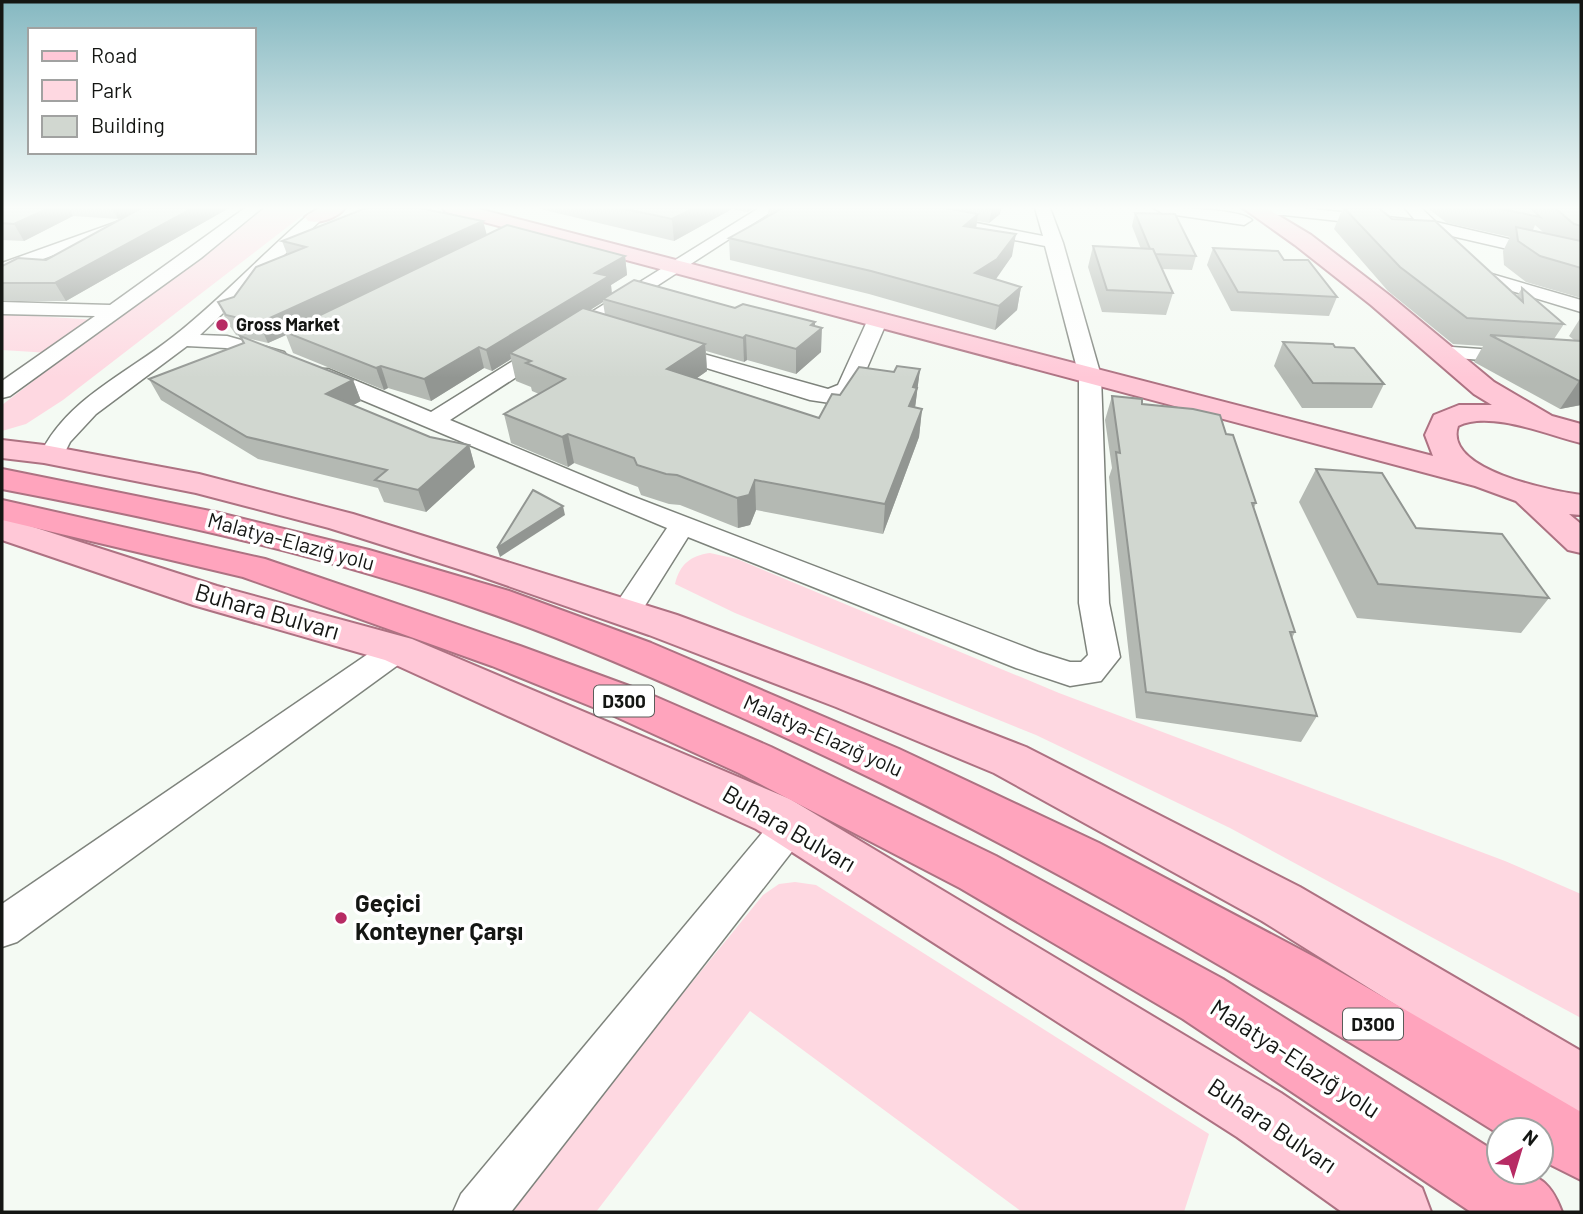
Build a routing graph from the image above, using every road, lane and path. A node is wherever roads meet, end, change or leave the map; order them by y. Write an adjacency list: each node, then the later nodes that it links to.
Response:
1 (180, 265): 11 (street)
2 (261, 265): 15 (street)
3 (671, 265): 7 (main road)
4 (1061, 265): 22 (street)
5 (1314, 265): 24 (main road)
6 (1334, 265): 19 (main road)
7 (676, 266): 12 (main road); 13 (street)
8 (1519, 306): 9 (street)
9 (1581, 306)
10 (2, 308): 11 (street)
11 (113, 311): 23 (street)
12 (877, 319): 18 (street); 22 (main road)
13 (584, 325): 14 (street); 26 (street)
14 (611, 333)
15 (182, 340): 20 (street); 30 (street)
16 (295, 341): 20 (street)
17 (1560, 343): 21 (street)
18 (651, 345)
19 (1438, 352): 21 (street); 25 (main road)
20 (271, 353): 26 (street)
21 (1581, 361)
22 (1090, 376): 27 (main road); 36 (street)
23 (2, 391)
24 (1449, 407): 25 (main road); 27 (main road); 32 (main road)
25 (1539, 420): 28 (main road)
26 (433, 421): 36 (street)
27 (1305, 433): 32 (main road)
28 (1581, 434)
29 (2, 449): 30 (main road)
30 (52, 455): 41 (main road)
31 (2, 478): 46 (highway, Malatya-Elazığ yolu / D300)
32 (1484, 479): 33 (main road)
33 (1529, 496): 34 (main road); 38 (main road)
34 (1581, 505)
35 (2, 510): 49 (highway, Malatya-Elazığ yolu / D300)
36 (682, 525): 41 (street)
37 (2, 528): 40 (main road)
38 (1581, 542)
39 (2, 543): 40 (main road)
40 (82, 552): 42 (main road, Buhara Bulvarı)
41 (625, 612): 45 (main road)
42 (398, 649): 43 (main road, Buhara Bulvarı); 44 (street)
43 (790, 825): 47 (street); 48 (main road, Buhara Bulvarı)
44 (2, 928)
45 (1581, 1085)
46 (1581, 1148)
47 (479, 1212)
48 (1398, 1212)
49 (1529, 1212)

